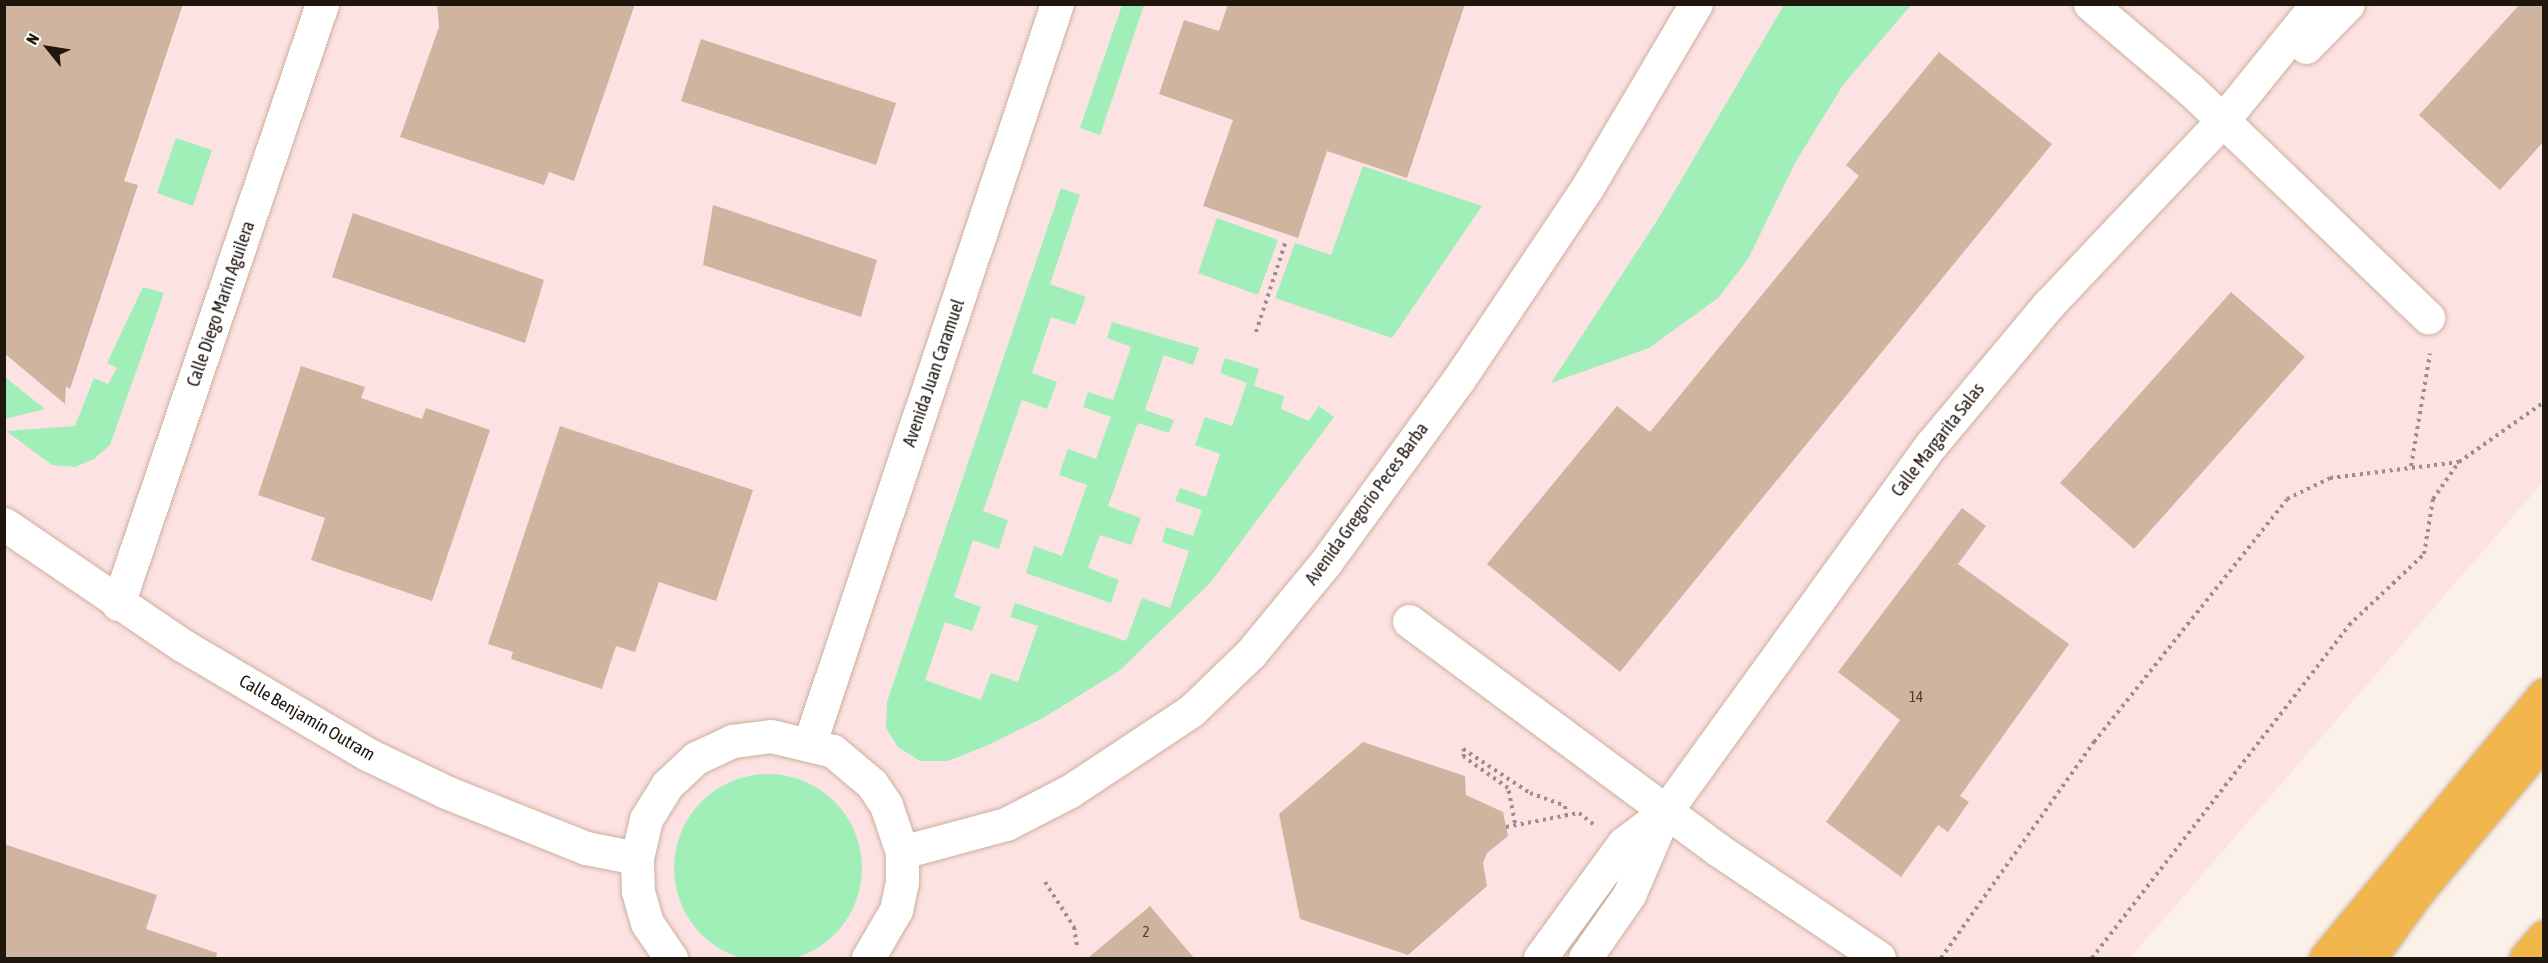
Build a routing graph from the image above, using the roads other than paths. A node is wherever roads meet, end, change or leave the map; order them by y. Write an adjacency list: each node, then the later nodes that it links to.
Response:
1 (322, 4): 10 (street, Calle Diego Marín Aguilera)
2 (1057, 4): 14 (street, Avenida Juan Caramuel)
3 (1696, 4): 16 (street, Avenida Gregorio Peces Barba)
4 (2090, 4): 7 (street)
5 (2317, 4): 7 (street, Calle Margarita Salas)
6 (2348, 4): 7 (street, Calle Margarita Salas)
7 (2234, 108): 8 (street); 15 (street, Calle Margarita Salas)
8 (2428, 317)
9 (4, 524): 10 (street, Calle Benjamín Outram)
10 (118, 604): 17 (street, Calle Benjamín Outram)
11 (1408, 621): 15 (street)
12 (2544, 695): 24 (highway)
13 (2544, 739): 25 (highway)
14 (810, 742): 16 (street); 17 (street)
15 (1665, 812): 21 (street, Calle Margarita Salas); 22 (street, Calle Margarita Salas); 23 (street)
16 (902, 852): 20 (street)
17 (637, 858): 19 (street)
18 (2544, 937): 26 (highway)
19 (671, 958)
20 (868, 958)
21 (1540, 958)
22 (1585, 958)
23 (1879, 958)
24 (2326, 958)
25 (2369, 958)
26 (2526, 958)

